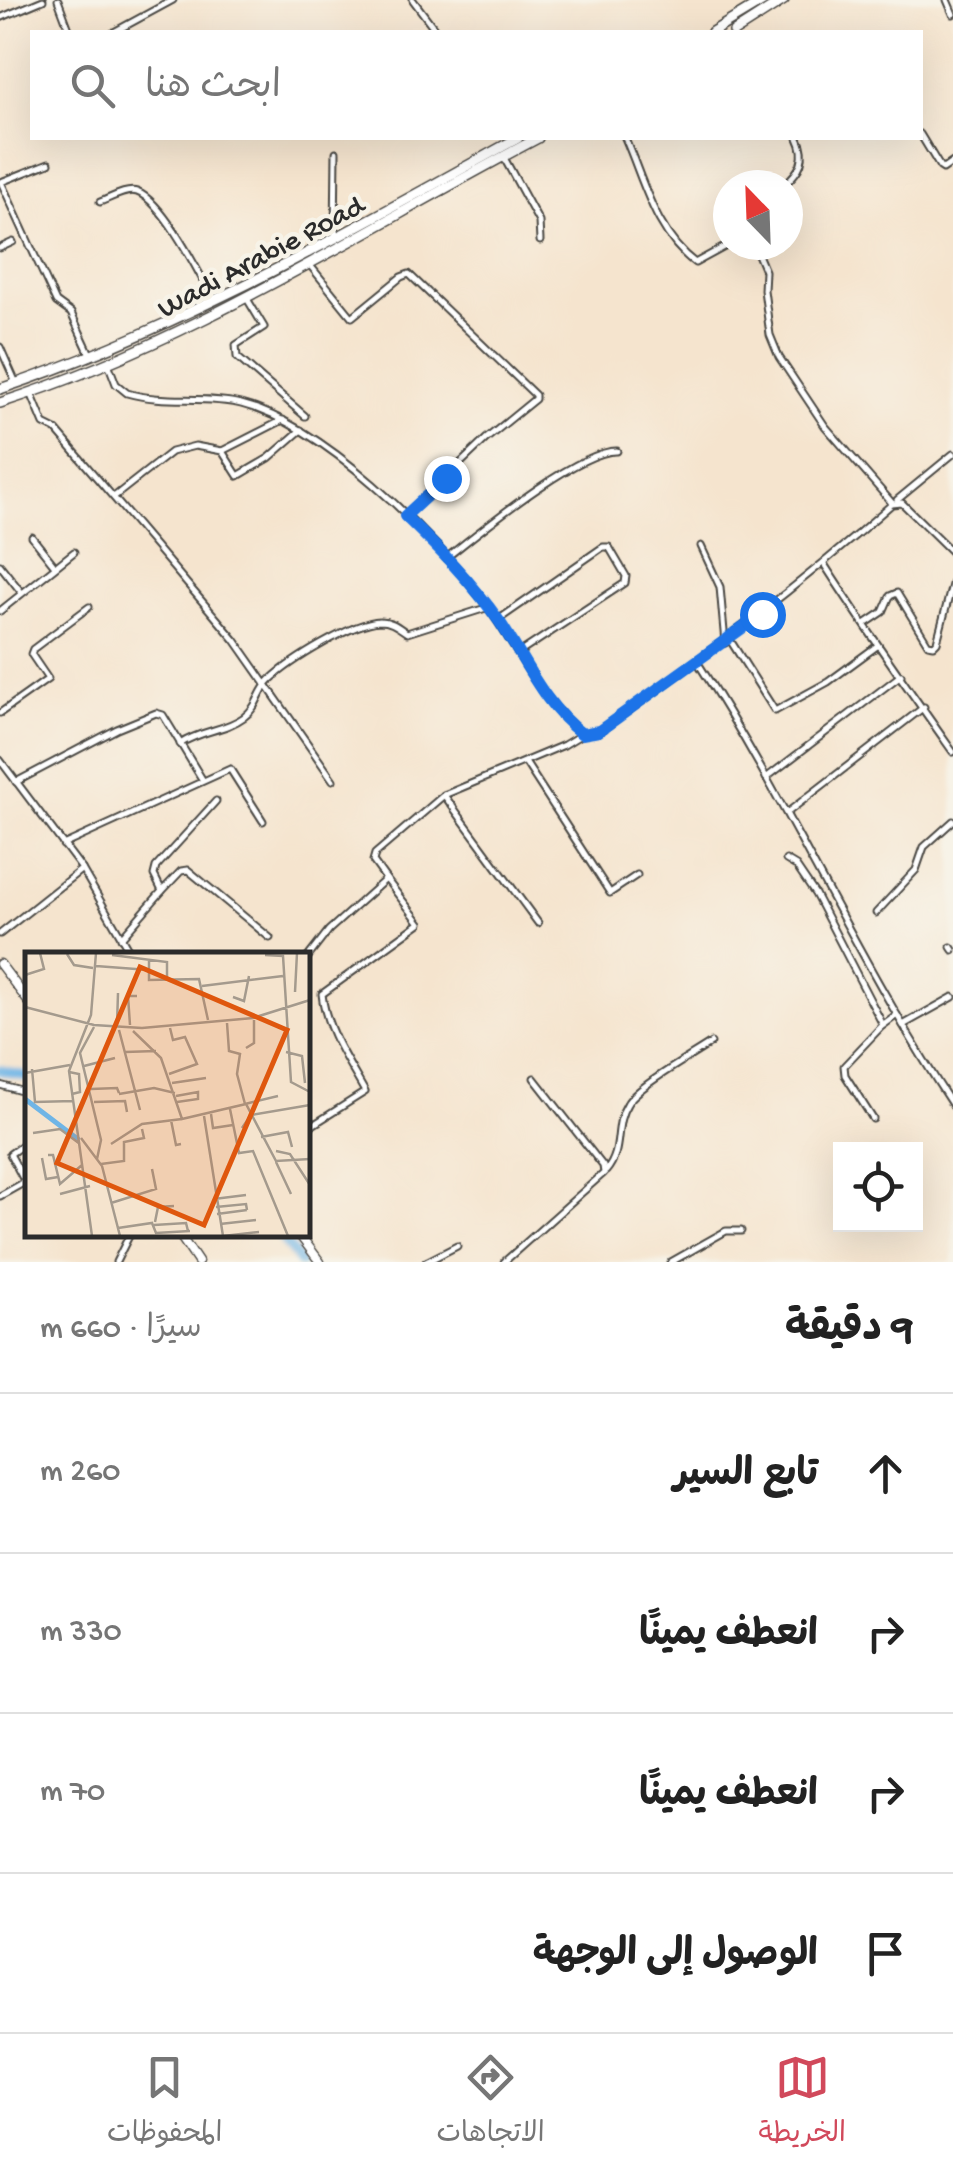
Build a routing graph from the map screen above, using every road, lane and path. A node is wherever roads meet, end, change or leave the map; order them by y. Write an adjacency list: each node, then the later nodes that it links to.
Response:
1 (43, 0): 9 (street)
2 (58, 0): 11 (street)
3 (173, 0): 12 (street)
4 (414, 0): 13 (street)
5 (765, 0): 14 (highway)
6 (784, 0): 10 (highway)
7 (947, 0): 8 (street)
8 (953, 14)
9 (0, 18)
10 (748, 29)
11 (69, 30)
12 (118, 30)
13 (436, 30)
14 (715, 30)
15 (923, 139): 22 (street)
16 (529, 140): 19 (highway, Wadi Arabie Road)
17 (626, 140): 29 (street)
18 (799, 140): 23 (street)
19 (502, 146): 25 (highway, Wadi Arabie Road); 26 (street); 31 (highway, Wadi Arabie Road)
20 (336, 152): 25 (street)
21 (49, 162): 35 (street)
22 (953, 162)
23 (798, 170)
24 (100, 202): 33 (street)
25 (335, 236): 33 (highway, Wadi Arabie Road)
26 (540, 241)
27 (13, 242): 28 (street)
28 (0, 248)
29 (713, 253)
30 (761, 260): 48 (street)
31 (309, 264): 32 (highway, Wadi Arabie Road); 49 (street)
32 (246, 297): 36 (highway, Wadi Arabie Road); 41 (street)
33 (214, 300): 35 (highway, Wadi Arabie Road)
34 (0, 348): 37 (street)
35 (91, 356): 37 (highway, Wadi Arabie Road)
36 (108, 363): 39 (highway, Wadi Arabie Road); 42 (street)
37 (16, 383): 38 (highway, Wadi Arabie Road)
38 (0, 388)
39 (32, 393): 40 (highway, Wadi Arabie Road); 47 (street)
40 (0, 403)
41 (305, 416)
42 (282, 420): 43 (street); 44 (street)
43 (301, 430): 44 (street); 49 (street)
44 (222, 450): 47 (street)
45 (616, 450): 54 (street)
46 (953, 454): 48 (street)
47 (115, 496): 71 (street)
48 (894, 503): 53 (street); 55 (street)
49 (405, 516): 54 (street)
50 (32, 538): 58 (street)
51 (701, 546): 66 (street)
52 (74, 552): 58 (street)
53 (953, 552): 56 (street)
54 (446, 558): 62 (street)
55 (824, 564): 65 (street); 66 (street)
56 (953, 564)
57 (0, 566): 60 (street)
58 (55, 566): 60 (street)
59 (953, 581): 65 (street)
60 (22, 593): 63 (street)
61 (90, 607): 73 (street)
62 (488, 608): 64 (street); 71 (street)
63 (0, 611)
64 (498, 620): 68 (street); 68 (street)
65 (864, 625): 67 (street)
66 (728, 641): 67 (street); 69 (street)
67 (877, 646): 70 (street)
68 (519, 653): 74 (street)
69 (698, 663): 74 (street); 81 (street)
70 (901, 675): 72 (street); 81 (street)
71 (267, 682): 77 (street); 83 (street)
72 (924, 707): 76 (street); 87 (street)
73 (0, 712)
74 (582, 734): 80 (street)
75 (953, 737): 76 (street)
76 (946, 742): 78 (street)
77 (180, 744): 82 (street); 84 (street)
78 (953, 752)
79 (0, 760): 84 (street)
80 (525, 762): 85 (street); 93 (street)
81 (766, 778): 87 (street)
82 (202, 780): 89 (street); 90 (street)
83 (332, 780)
84 (16, 782): 90 (street)
85 (444, 795): 94 (street); 97 (street)
86 (216, 801): 95 (street)
87 (788, 812): 106 (street)
88 (953, 820): 96 (street)
89 (263, 821)
90 (64, 845): 92 (street)
91 (786, 860): 107 (street)
92 (82, 869): 98 (street); 99 (street)
93 (637, 874)
94 (386, 879): 102 (street); 117 (street)
95 (162, 891): 99 (street); 100 (street)
96 (876, 913)
97 (538, 923)
98 (0, 934)
99 (121, 938): 101 (street)
100 (270, 938)
101 (130, 952)
102 (310, 955)
103 (0, 964): 104 (main road)
104 (25, 997)
105 (953, 997): 108 (street)
106 (897, 1015): 107 (street); 108 (street)
107 (883, 1025): 116 (street)
108 (903, 1025): 114 (street)
109 (711, 1044): 119 (street)
110 (534, 1078): 119 (street)
111 (0, 1086): 113 (street)
112 (953, 1089): 114 (street)
113 (25, 1092)
114 (945, 1093): 115 (street)
115 (953, 1106)
116 (873, 1119)
117 (310, 1127)
118 (25, 1143): 121 (street)
119 (604, 1173): 132 (street)
120 (25, 1182): 122 (street)
121 (25, 1182)
122 (0, 1196)
123 (741, 1231): 133 (street)
124 (128, 1237): 128 (street)
125 (181, 1237): 129 (main road)
126 (300, 1237): 130 (main road)
127 (457, 1246): 131 (street)
128 (116, 1262)
129 (198, 1262)
130 (320, 1262)
131 (426, 1262)
132 (504, 1262)
133 (671, 1262)

